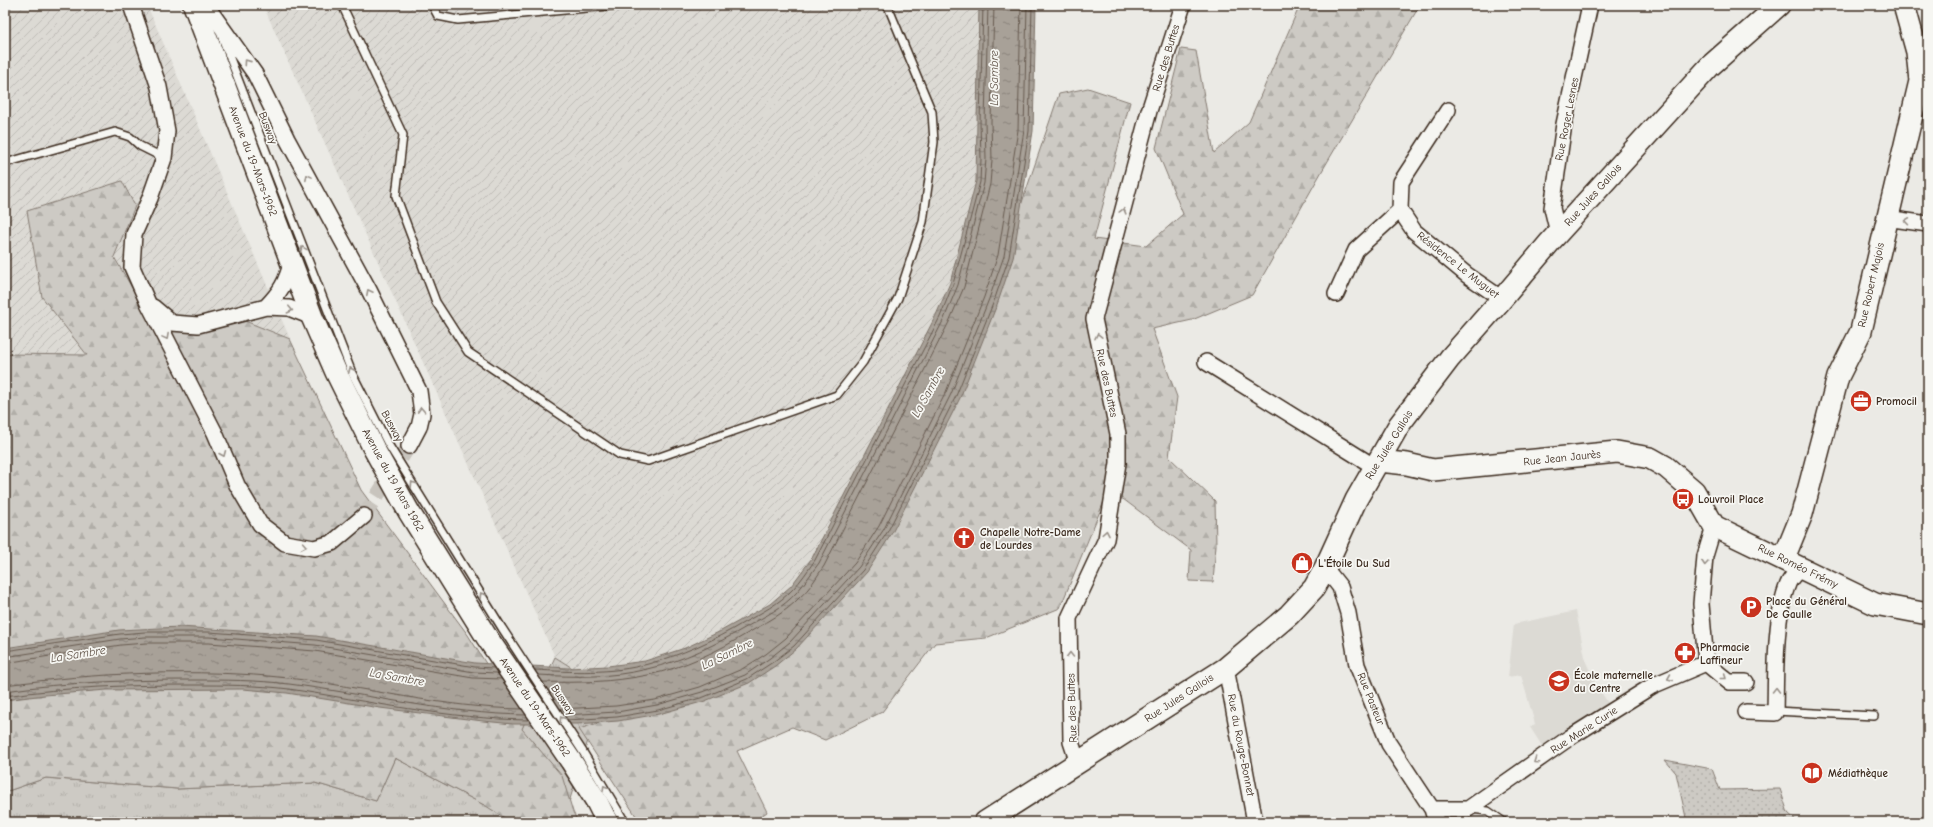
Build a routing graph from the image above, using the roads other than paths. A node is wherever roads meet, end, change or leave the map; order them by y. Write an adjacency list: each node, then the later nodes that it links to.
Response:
1 (131, 5): 13 (street)
2 (194, 5): 19 (street, Avenue du 19-Mars-1962)
3 (342, 5): 6 (lane)
4 (432, 5): 5 (lane)
5 (619, 5)
6 (886, 5)
7 (1183, 5): 41 (street, Rue des Buttes, one-way to 7)
8 (1590, 5): 18 (street, Rue Roger Lesnes)
9 (1779, 5): 18 (street, Rue Jules Gallois)
10 (1904, 5): 16 (street, Rue Robert Majois)
11 (210, 8): 26 (street, one-way to 11); 33 (lane, Busway, one-way to 11)
12 (1448, 110): 15 (street)
13 (164, 158): 14 (lane); 22 (street)
14 (5, 163)
15 (1400, 210): 20 (street); 21 (street, Résidence Le Muguet)
16 (1886, 218): 17 (street, one-way to 16); 30 (street, Rue Robert Majois)
17 (1928, 224)
18 (1558, 233): 21 (street, Rue Jules Gallois)
19 (292, 261): 23 (street); 24 (street, Avenue du 19-Mars-1962)
20 (1336, 294)
21 (1502, 300): 27 (street, Rue Jules Gallois)
22 (148, 303): 23 (street); 28 (street, one-way to 28)
23 (266, 307): 24 (street, one-way to 24)
24 (312, 317): 33 (street, Avenue du 19 Mars 1962)
25 (1206, 362): 27 (street, Rue Jean Jaurès)
26 (409, 446)
27 (1377, 464): 29 (street, Rue Jean Jaurès); 31 (street, Rue Jules Gallois)
28 (364, 516)
29 (1714, 526): 30 (street, Rue Roméo Frémy); 34 (street, one-way to 34)
30 (1793, 563): 32 (street, Rue Roméo Frémy); 37 (street, one-way to 30)
31 (1326, 568): 35 (street, Rue Jules Gallois); 44 (street, Rue Pasteur)
32 (1928, 614)
33 (494, 632): 40 (street, Avenue du 19-Mars-1962)
34 (1706, 663): 36 (street, one-way to 36); 43 (street, Rue Marie Curie, one-way to 43)
35 (1226, 668): 41 (street, Rue Jules Gallois); 49 (street, Rue du Rouge-Bonnet)
36 (1746, 682)
37 (1776, 711): 38 (street); 39 (lane)
38 (1746, 712)
39 (1874, 716)
40 (577, 756): 42 (street, Avenue du 19-Mars-1962); 47 (lane, one-way to 40)
41 (1078, 763): 48 (street, Rue Jules Gallois)
42 (582, 780): 45 (street); 46 (street)
43 (1468, 809): 44 (street); 50 (lane)
44 (1434, 815)
45 (590, 822)
46 (607, 822)
47 (625, 822)
48 (985, 822)
49 (1255, 822)
50 (1504, 822)

